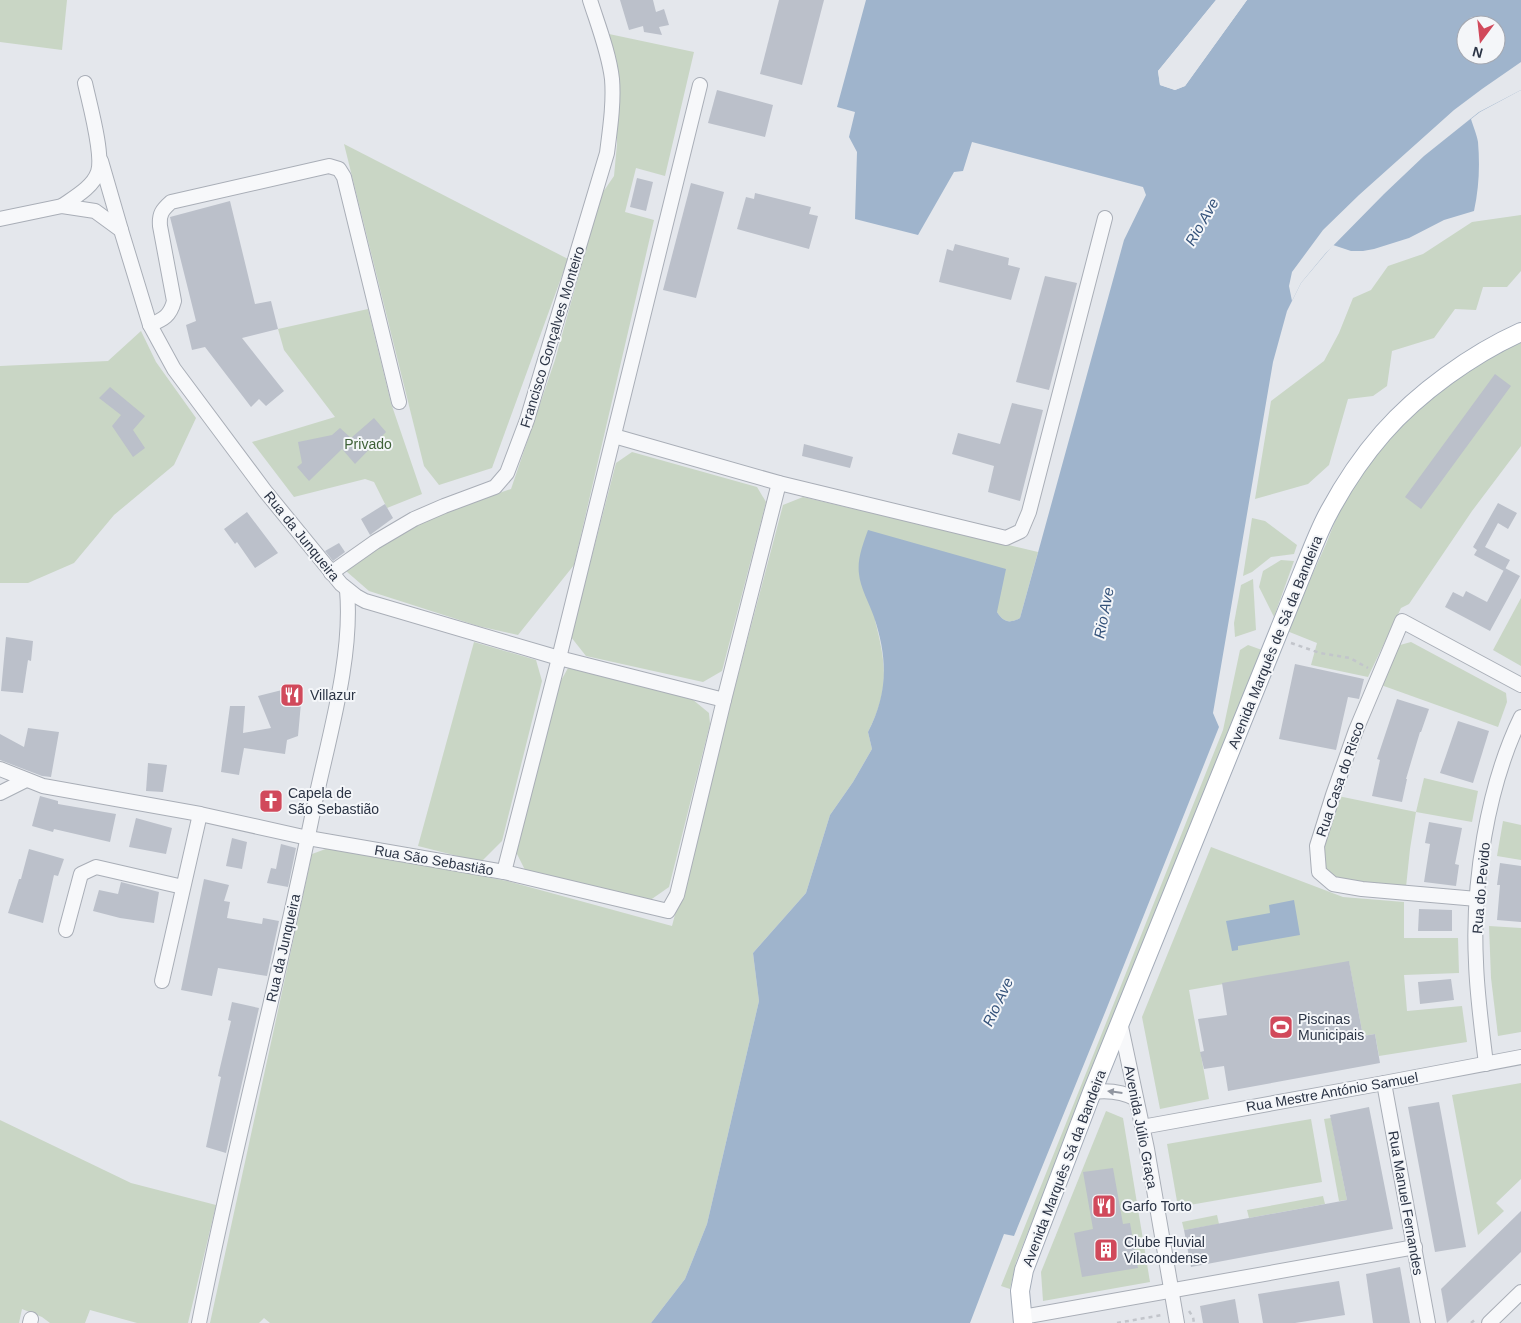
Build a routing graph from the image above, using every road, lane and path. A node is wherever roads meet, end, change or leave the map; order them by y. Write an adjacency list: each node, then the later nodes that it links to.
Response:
1 (590, 0): 14 (street, Francisco Gonçalves Monteiro)
2 (85, 83): 4 (street, Rua da Junqueira)
3 (700, 85): 12 (street)
4 (100, 155): 5 (street); 8 (street, Rua da Junqueira)
5 (62, 206): 7 (street); 8 (street)
6 (1105, 218): 13 (street)
7 (0, 219)
8 (121, 230): 9 (street, Rua da Junqueira)
9 (150, 325): 11 (street); 14 (street, Rua da Junqueira)
10 (1521, 332): 16 (main road, Avenida Marquês de Sá da Bandeira)
11 (399, 402)
12 (614, 436): 13 (street); 17 (street)
13 (780, 483): 20 (street)
14 (331, 573): 15 (street, Rua da Junqueira)
15 (347, 590): 17 (street); 26 (street, Rua da Junqueira)
16 (1276, 637): 18 (path); 32 (main road, Avenida Marquês de Sá da Bandeira)
17 (559, 658): 20 (street); 27 (street)
18 (1378, 674): 19 (street, Rua Casa do Risco); 29 (street, Rua Casa do Risco)
19 (1521, 685)
20 (724, 700): 27 (street, Rua São Sebastião)
21 (1521, 718): 29 (street, Rua do Pevido)
22 (0, 769): 23 (street, Rua São Sebastião)
23 (26, 780): 24 (street); 25 (street, Rua São Sebastião)
24 (0, 792)
25 (200, 814): 26 (street, Rua São Sebastião); 28 (street)
26 (308, 838): 27 (street, Rua São Sebastião); 44 (street, Rua da Junqueira)
27 (504, 872)
28 (183, 887): 30 (street); 31 (street)
29 (1477, 899): 34 (street, Rua do Pevido)
30 (66, 930)
31 (162, 981)
32 (1120, 1022): 36 (main road, Avenida Marquês Sá da Bandeira); 37 (street, Avenida Júlio Graça)
33 (1521, 1057): 34 (street, Rua Mestre António Samuel)
34 (1486, 1064): 35 (street, Rua Mestre António Samuel)
35 (1384, 1083): 38 (street, Rua Mestre António Samuel); 39 (street, Rua Manuel Fernandes)
36 (1092, 1092): 37 (street, one-way to 36); 43 (main road, Avenida Marquês Sá da Bandeira)
37 (1136, 1099): 38 (street, Avenida Júlio Graça)
38 (1142, 1127): 40 (street, Avenida Júlio Graça)
39 (1415, 1247): 40 (street); 47 (street, Rua Manuel Fernandes)
40 (1171, 1291): 43 (street); 46 (street, Avenida Júlio Graça)
41 (1521, 1292): 48 (street)
42 (1162, 1314): 45 (path)
43 (1023, 1320)
44 (199, 1323)
45 (1117, 1323)
46 (1177, 1323)
47 (1428, 1323)
48 (1489, 1323)

